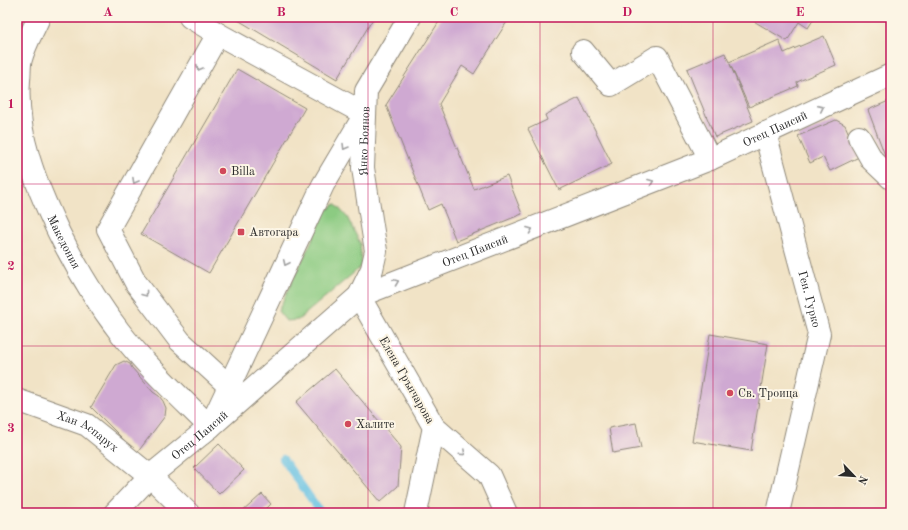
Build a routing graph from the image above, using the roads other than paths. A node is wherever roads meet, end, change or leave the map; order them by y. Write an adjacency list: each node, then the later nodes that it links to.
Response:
1 (39, 17): 16 (street, Македония)
2 (190, 17): 4 (street)
3 (410, 17): 7 (street, Янко Боянов)
4 (218, 34): 7 (street); 13 (street, one-way to 13)
5 (583, 51): 10 (street)
6 (891, 75): 8 (street, Отец Паисий, one-way to 6)
7 (365, 114): 12 (street, Янко Боянов); 13 (street, one-way to 13)
8 (765, 133): 10 (street, Отец Паисий); 22 (street, Ген. Гурко)
9 (859, 137): 11 (street)
10 (710, 159): 12 (street, Отец Паисий, one-way to 10)
11 (891, 178)
12 (359, 296): 15 (street, Елена Грънчарова); 16 (street, Отец Паисий)
13 (229, 386): 16 (street)
14 (17, 400): 17 (street, Хан Аспарух)
15 (434, 427): 20 (street); 21 (street, Елена Грънчарова, one-way to 21)
16 (210, 428): 17 (street, Отец Паисий)
17 (150, 476): 18 (street, Отец Паисий); 19 (street, Хан Аспарух)
18 (115, 513)
19 (188, 513)
20 (416, 513)
21 (506, 513)
22 (778, 513)

